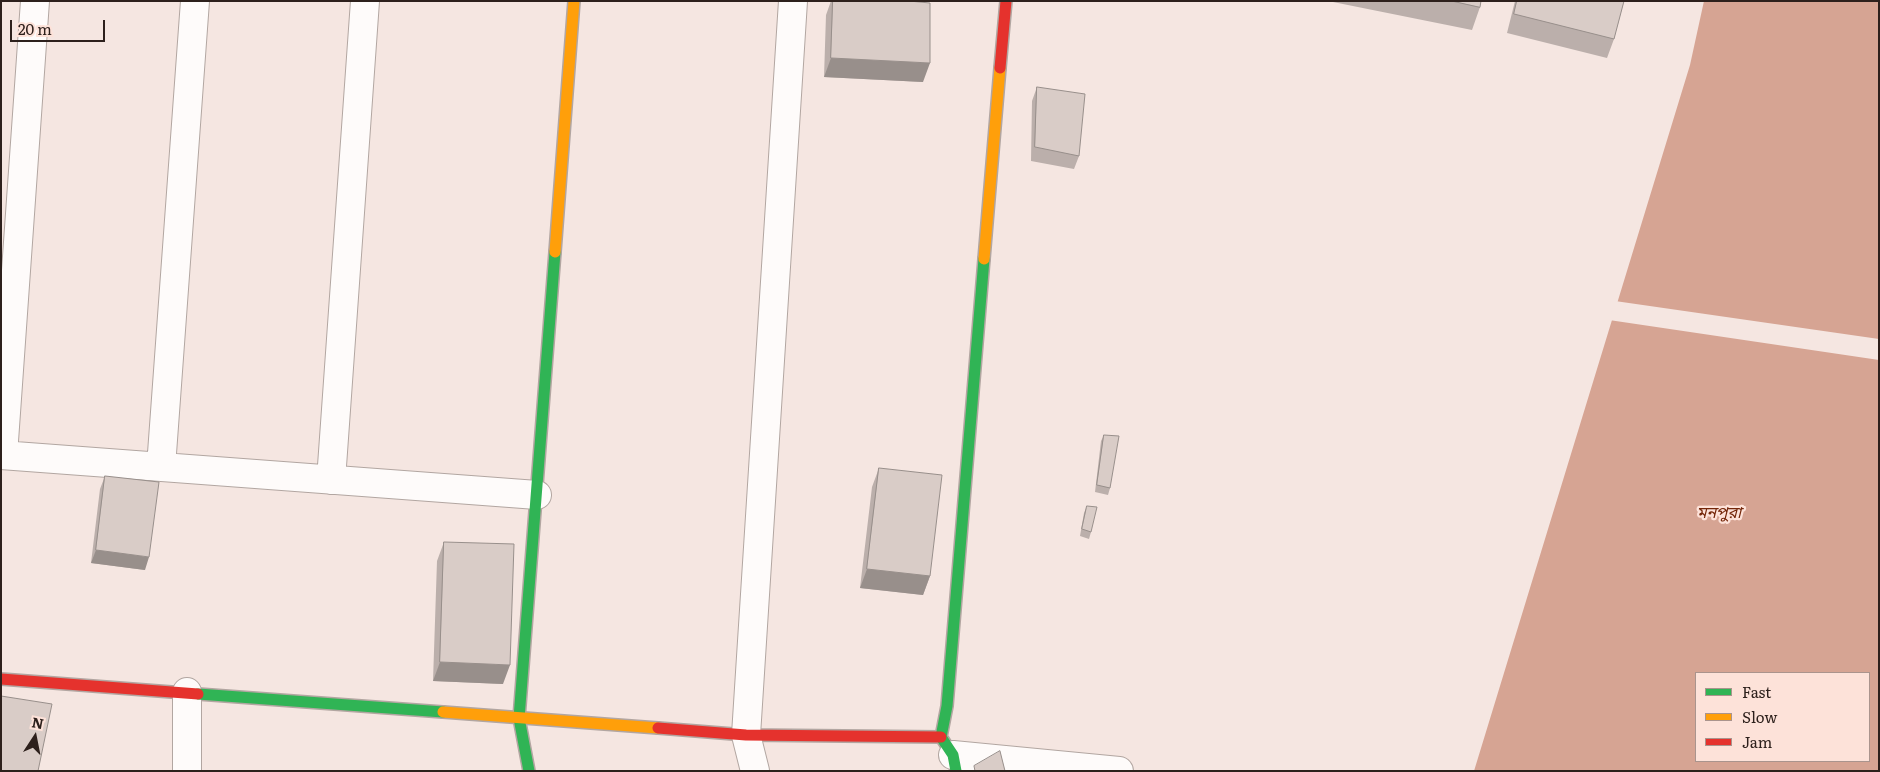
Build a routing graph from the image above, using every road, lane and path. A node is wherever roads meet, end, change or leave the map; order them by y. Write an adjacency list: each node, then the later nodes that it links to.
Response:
1 (35, 1): 7 (street)
2 (195, 1): 8 (street)
3 (365, 1): 9 (street)
4 (574, 1): 10 (street)
5 (793, 1): 14 (street)
6 (1006, 1): 15 (street)
7 (2, 455): 8 (street)
8 (161, 467): 9 (street)
9 (331, 480): 10 (street)
10 (537, 495): 13 (street)
11 (1, 679): 12 (street)
12 (187, 692): 13 (street); 16 (street)
13 (519, 718): 14 (street); 17 (street)
14 (746, 735): 15 (street); 18 (street)
15 (950, 754): 19 (street)
16 (186, 771)
17 (528, 771)
18 (755, 771)
19 (1119, 771)

